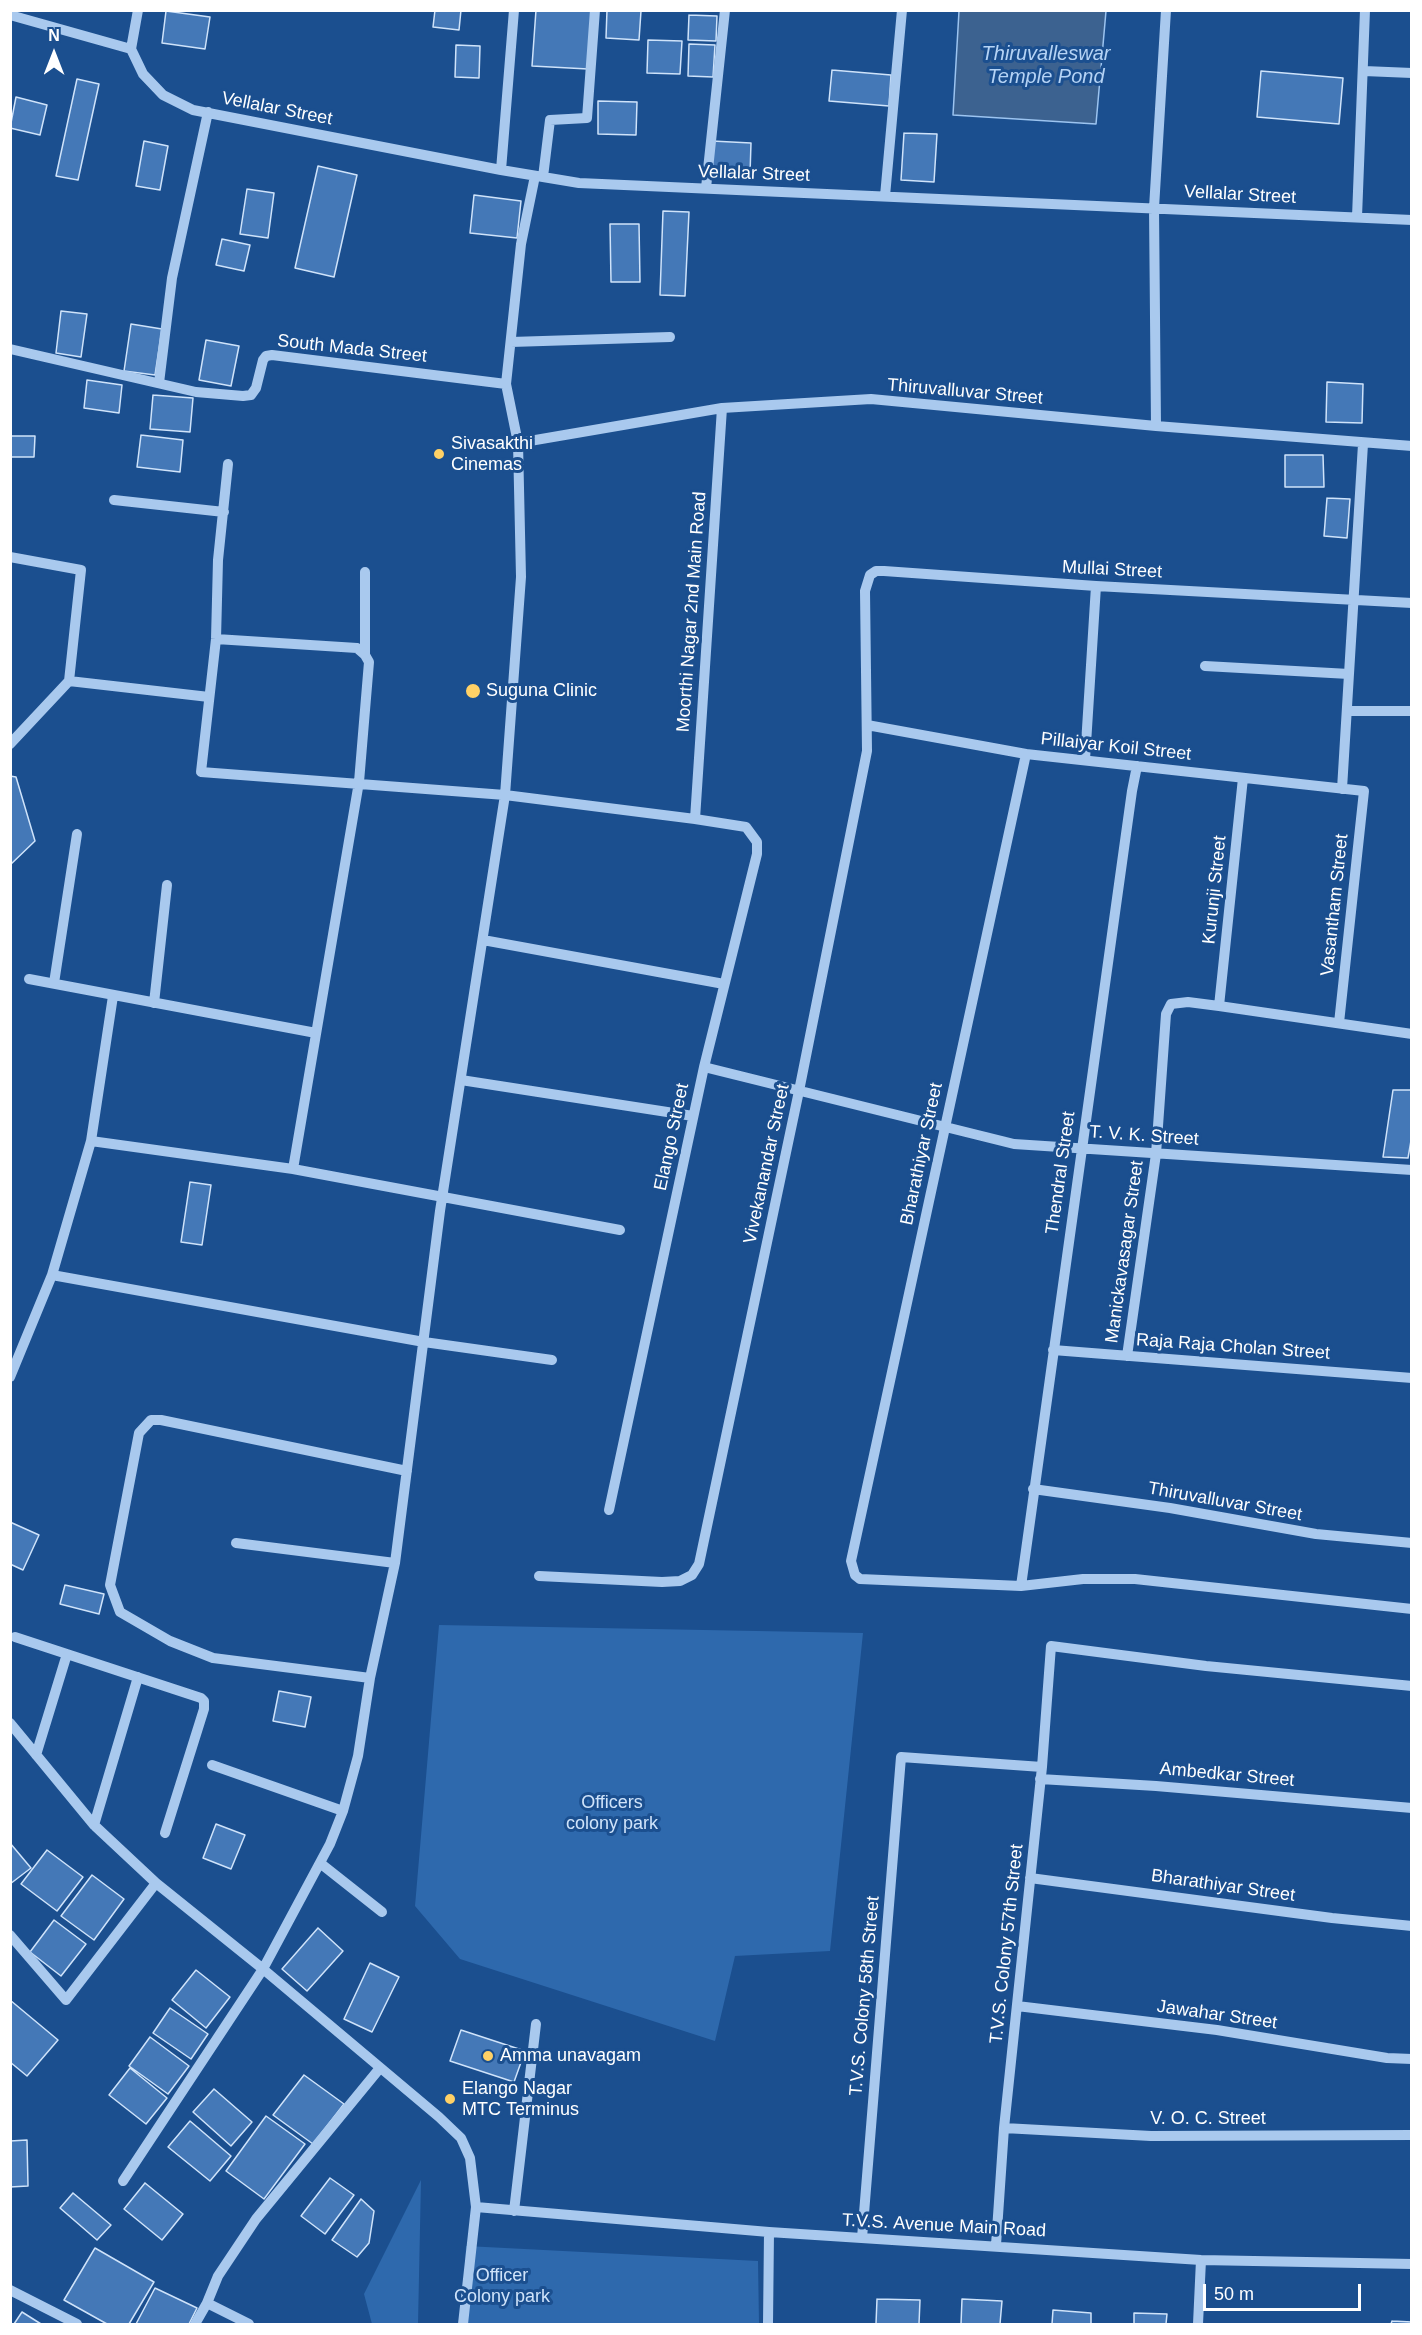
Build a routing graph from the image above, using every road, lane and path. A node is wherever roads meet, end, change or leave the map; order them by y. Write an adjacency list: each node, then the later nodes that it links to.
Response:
1 (138, 10): 9 (street)
2 (514, 10): 13 (street)
3 (595, 10): 14 (street)
4 (724, 10): 15 (street)
5 (902, 10): 16 (street)
6 (1166, 10): 17 (street)
7 (1365, 10): 10 (street)
8 (10, 15): 9 (street)
9 (131, 49): 12 (street, Vellalar Street)
10 (1364, 71): 11 (street); 18 (street)
11 (1412, 73)
12 (208, 112): 13 (street, Vellalar Street); 23 (street)
13 (501, 170): 14 (street, Vellalar Street)
14 (539, 177): 15 (street, Vellalar Street); 21 (street)
15 (706, 188): 16 (street, Vellalar Street)
16 (885, 196): 17 (street, Vellalar Street)
17 (1154, 208): 18 (street, Vellalar Street); 26 (street)
18 (1357, 217): 19 (street, Vellalar Street)
19 (1412, 220)
20 (670, 337): 21 (street)
21 (511, 342): 24 (street)
22 (10, 349): 23 (street, South Mada Street)
23 (159, 383): 24 (street, South Mada Street)
24 (506, 384): 27 (street)
25 (722, 408): 26 (street, Thiruvalluvar Street); 27 (street, Thiruvalluvar Street); 57 (street, Moorthi Nagar 2nd Main Road)
26 (1156, 426): 28 (street, Thiruvalluvar Street)
27 (518, 443): 56 (street)
28 (1363, 444): 29 (street, Thiruvalluvar Street); 37 (street)
29 (1412, 446)
30 (228, 464): 32 (street)
31 (114, 500): 32 (street)
32 (224, 512): 39 (street)
33 (10, 557): 43 (street)
34 (365, 572): 40 (street)
35 (870, 575): 36 (street, Mullai Street); 47 (street, Vivekanandar Street)
36 (1096, 586): 37 (street, Mullai Street); 50 (street)
37 (1353, 600): 38 (street, Mullai Street); 42 (street)
38 (1412, 603)
39 (216, 639): 40 (street); 44 (street)
40 (365, 655): 53 (street)
41 (1205, 666): 42 (street)
42 (1349, 674): 45 (street)
43 (69, 681): 44 (street); 48 (street)
44 (209, 697): 53 (street, Elango Street)
45 (1347, 711): 46 (street); 54 (street)
46 (1412, 711)
47 (867, 725): 49 (street, Pillaiyar Koil Street); 72 (street, Vivekanandar Street)
48 (10, 744)
49 (1026, 754): 50 (street, Pillaiyar Koil Street); 74 (street, Bharathiyar Street)
50 (1085, 760): 51 (street, Pillaiyar Koil Street)
51 (1137, 766): 52 (street, Pillaiyar Koil Street); 76 (street, Thendral Street)
52 (1243, 778): 54 (street, Pillaiyar Koil Street); 66 (street, Kurunji Street)
53 (359, 782): 56 (street, Elango Street); 68 (street)
54 (1342, 789): 55 (street, Pillaiyar Koil Street)
55 (1364, 791): 67 (street, Vasantham Street)
56 (505, 795): 57 (street, Elango Street); 60 (street)
57 (695, 819): 63 (street, Elango Street)
58 (77, 834): 62 (street)
59 (167, 885): 65 (street)
60 (483, 940): 63 (street); 71 (street)
61 (29, 979): 62 (street)
62 (54, 983): 64 (street)
63 (724, 984): 70 (street, Elango Street)
64 (113, 996): 65 (street); 75 (street)
65 (154, 1003): 68 (street)
66 (1219, 1006): 67 (street); 77 (street, Manickavasagar Street)
67 (1339, 1023): 69 (street)
68 (316, 1033): 78 (street)
69 (1412, 1034)
70 (704, 1067): 72 (street, T. V. K. Street); 73 (street, Elango Street)
71 (461, 1080): 73 (street); 80 (street)
72 (799, 1091): 74 (street, T. V. K. Street); 95 (street, Vivekanandar Street)
73 (693, 1116): 91 (street, Elango Street)
74 (945, 1127): 76 (street, T. V. K. Street); 96 (street, Bharathiyar Street)
75 (91, 1141): 78 (street); 82 (street)
76 (1081, 1149): 77 (street, T. V. K. Street); 84 (street, Thendral Street)
77 (1156, 1154): 79 (street, T. V. K. Street); 85 (street, Manickavasagar Street)
78 (293, 1169): 80 (street)
79 (1412, 1170)
80 (442, 1198): 81 (street); 83 (street)
81 (620, 1230)
82 (52, 1275): 83 (street); 87 (street)
83 (424, 1342): 86 (street); 89 (street)
84 (1053, 1350): 85 (street, Raja Raja Cholan Street); 90 (street, Thendral Street)
85 (1127, 1356): 88 (street, Raja Raja Cholan Street)
86 (552, 1360)
87 (10, 1377)
88 (1412, 1378)
89 (407, 1471): 94 (street); 101 (street)
90 (1033, 1489): 93 (street, Thiruvalluvar Street); 96 (street, Thendral Street)
91 (609, 1510)
92 (236, 1543): 94 (street)
93 (1412, 1543)
94 (395, 1563): 101 (street)
95 (539, 1576)
96 (1021, 1586): 97 (street)
97 (1412, 1609)
98 (15, 1637): 99 (street)
99 (67, 1654): 100 (street); 104 (street)
100 (138, 1677): 110 (street); 111 (street)
101 (370, 1678): 109 (street)
102 (1412, 1686): 106 (street, T.V.S. Colony 57th Street)
103 (10, 1723): 104 (street)
104 (36, 1755): 110 (street)
105 (212, 1765): 109 (street)
106 (1042, 1767): 107 (street, T.V.S. Colony 57th Street); 129 (street, T.V.S. Colony 58th Street)
107 (1040, 1779): 108 (street, Ambedkar Street); 113 (street, T.V.S. Colony 57th Street)
108 (1412, 1808)
109 (343, 1811): 112 (street)
110 (94, 1825): 114 (street)
111 (165, 1833)
112 (320, 1863): 115 (street); 118 (street)
113 (1030, 1878): 116 (street, Bharathiyar Street); 119 (street, T.V.S. Colony 57th Street)
114 (156, 1883): 117 (street); 118 (street)
115 (382, 1912)
116 (1412, 1926)
117 (10, 1935)
118 (263, 1969): 122 (street); 125 (street)
119 (1017, 2006): 121 (street, Jawahar Street); 123 (street, T.V.S. Colony 57th Street)
120 (536, 2024): 127 (street)
121 (1412, 2060)
122 (380, 2068): 126 (street); 134 (street)
123 (1004, 2128): 124 (street, V. O. C. Street); 130 (street, T.V.S. Colony 57th Street)
124 (1412, 2135)
125 (123, 2181)
126 (476, 2207): 127 (street, T.V.S. Avenue Main Road); 138 (street)
127 (514, 2211): 128 (street, T.V.S. Avenue Main Road)
128 (769, 2232): 129 (street, T.V.S. Avenue Main Road); 139 (street)
129 (862, 2238): 130 (street, T.V.S. Avenue Main Road)
130 (996, 2245): 131 (street, T.V.S. Avenue Main Road)
131 (1201, 2260): 132 (street, T.V.S. Avenue Main Road); 140 (street)
132 (1412, 2264)
133 (10, 2290): 135 (street)
134 (207, 2303): 136 (street); 137 (street)
135 (77, 2325)
136 (195, 2325)
137 (249, 2325)
138 (463, 2325)
139 (768, 2325)
140 (1198, 2325)

